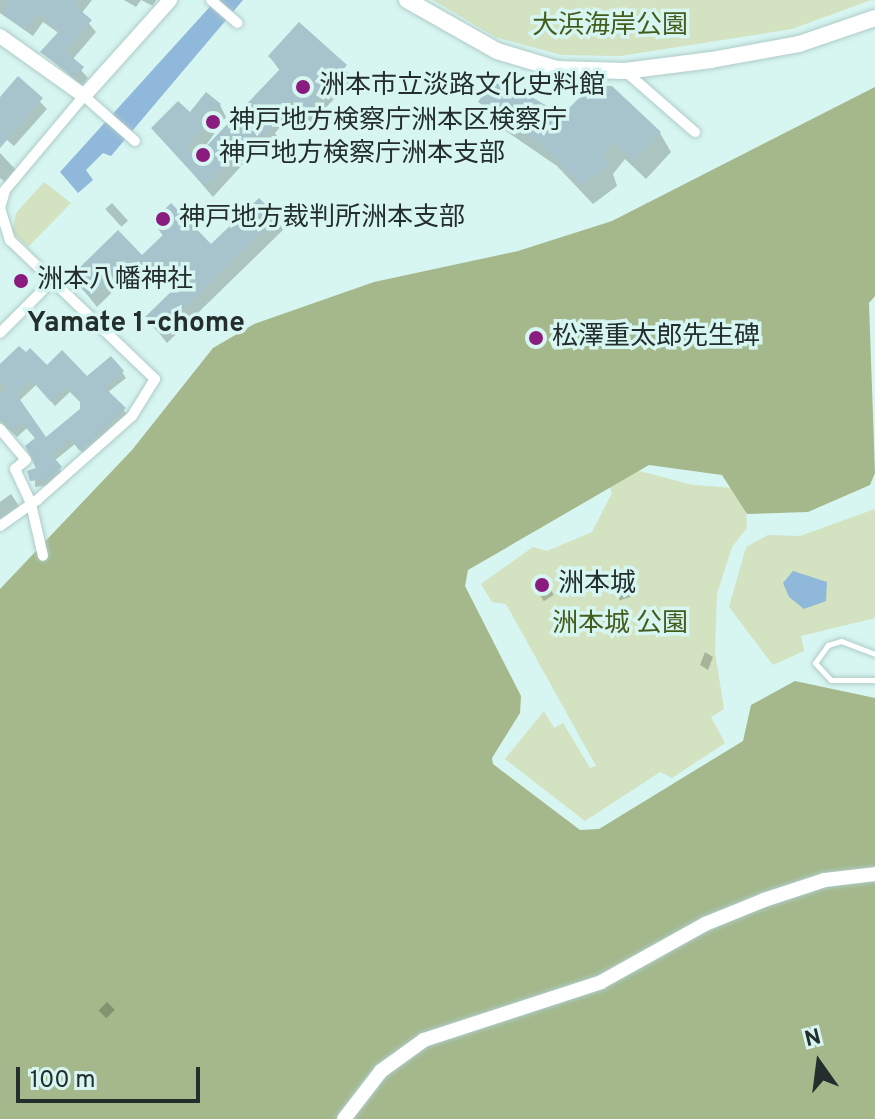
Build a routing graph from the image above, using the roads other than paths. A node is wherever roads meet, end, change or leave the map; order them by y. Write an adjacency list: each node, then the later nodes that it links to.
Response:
1 (170, 0): 8 (street)
2 (211, 0): 5 (street)
3 (407, 0): 7 (main road)
4 (875, 18): 7 (main road)
5 (237, 23)
6 (0, 36): 8 (street)
7 (625, 71): 9 (street)
8 (84, 96): 10 (street); 11 (street)
9 (695, 132)
10 (135, 141)
11 (0, 208): 12 (street)
12 (54, 279): 13 (street); 15 (street)
13 (0, 333)
14 (0, 429): 15 (street)
15 (31, 504): 16 (street); 17 (street)
16 (0, 526)
17 (43, 556)
18 (875, 654): 19 (lane)
19 (875, 680)
20 (875, 874): 21 (street)
21 (344, 1119)

